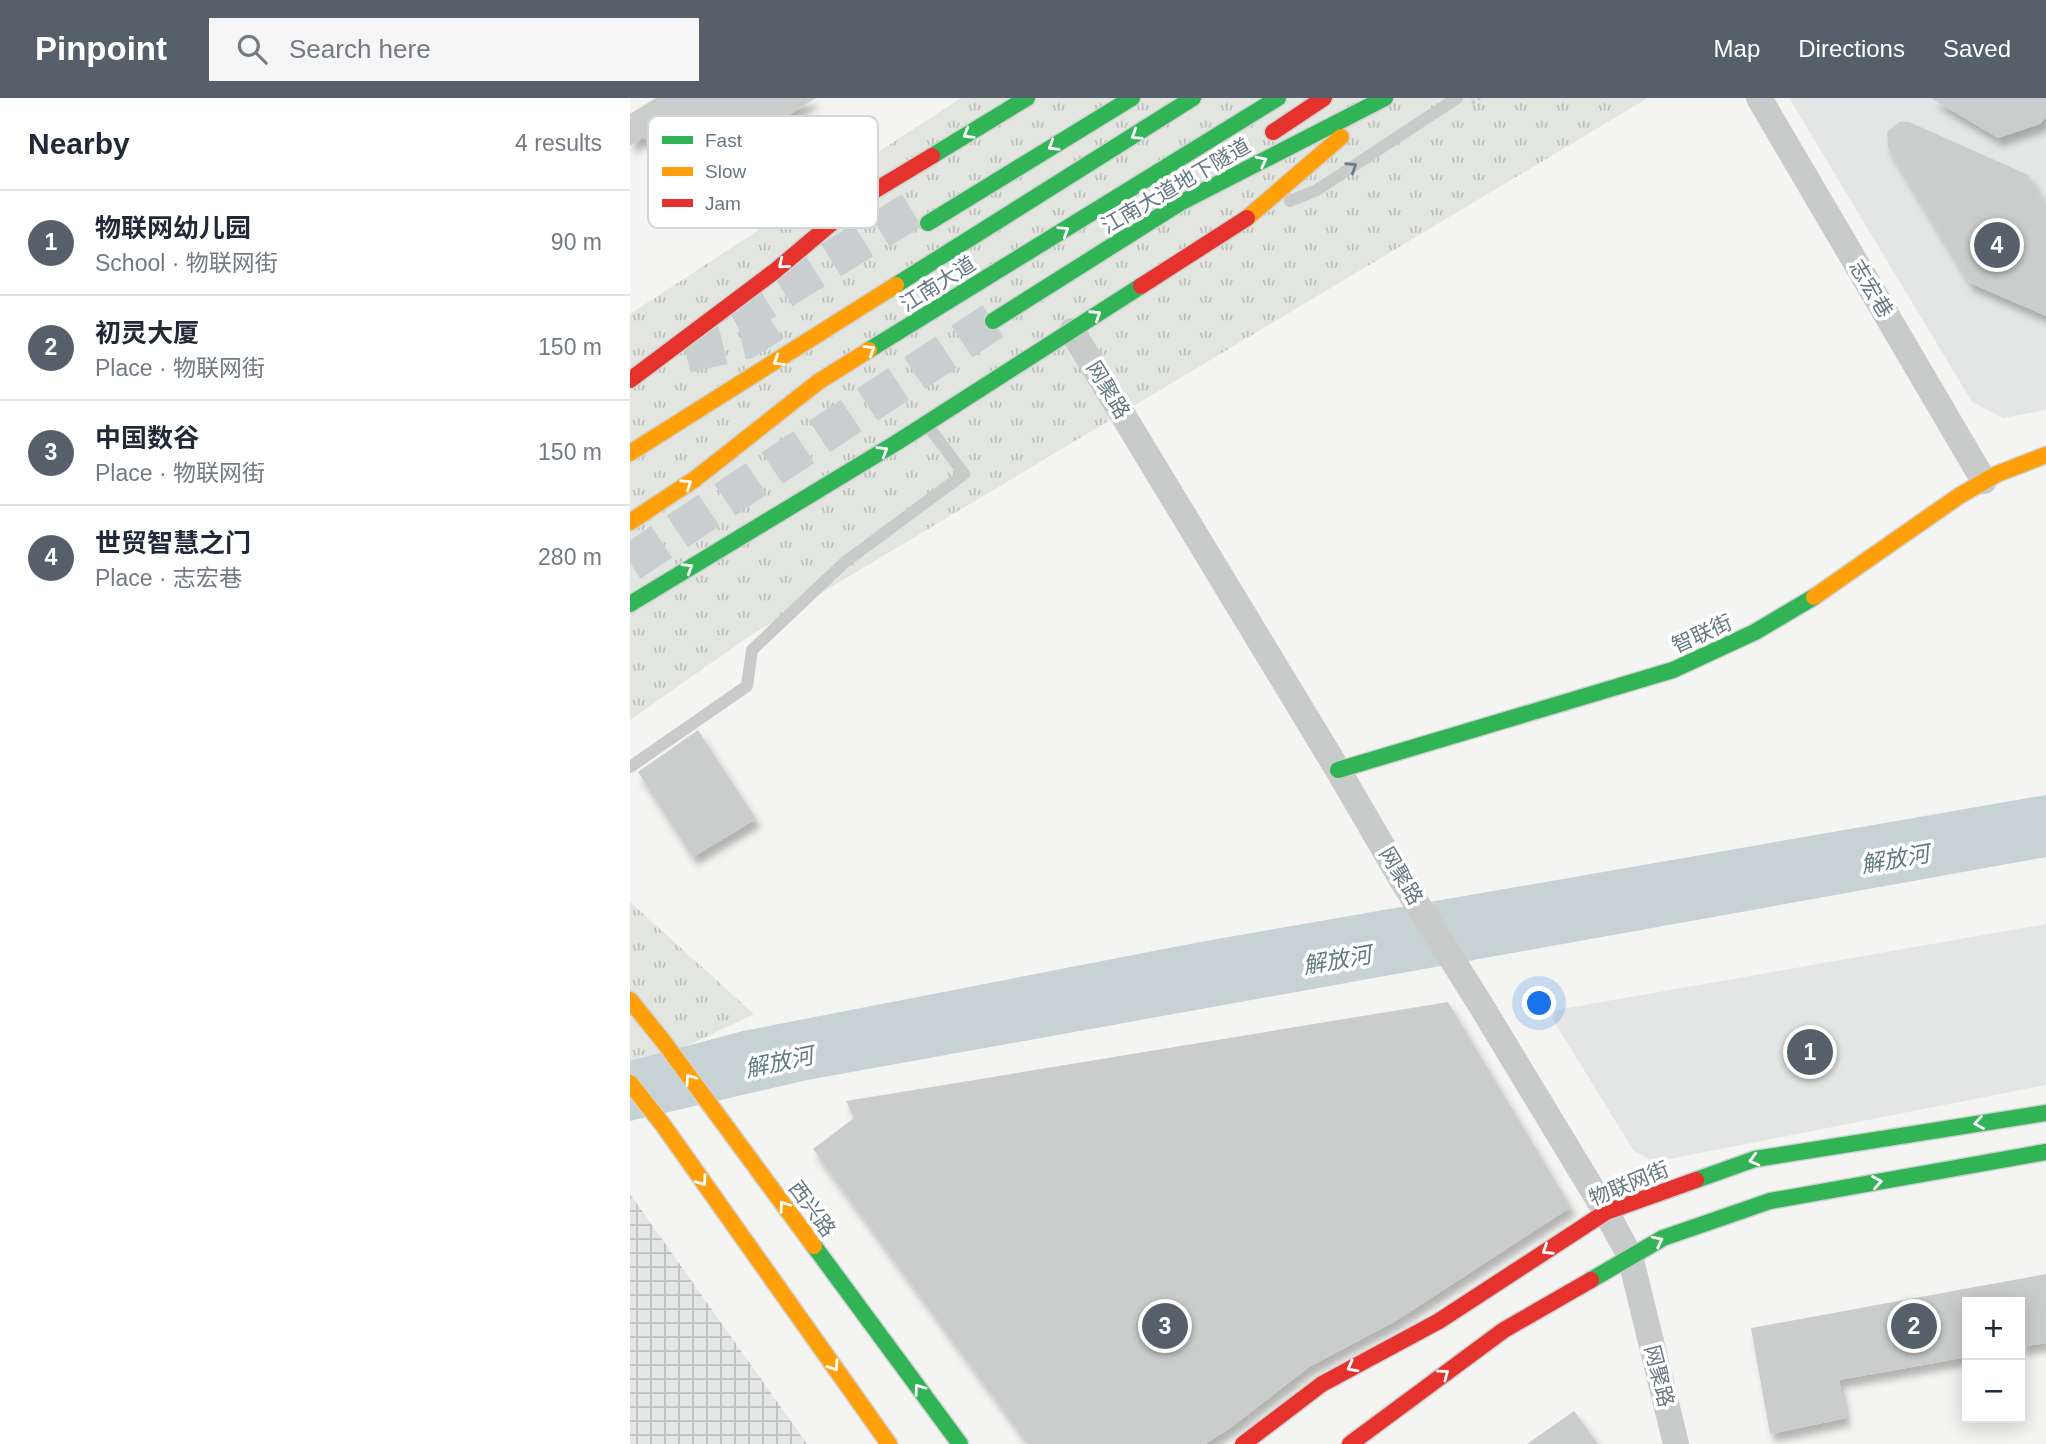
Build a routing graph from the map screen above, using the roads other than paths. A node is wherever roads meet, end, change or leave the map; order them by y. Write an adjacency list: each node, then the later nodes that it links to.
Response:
1 (1027, 98): 9 (main road, one-way to 9)
2 (1132, 98): 12 (main road, one-way to 12)
3 (1193, 98): 18 (main road, 江南大道, one-way to 18)
4 (1278, 98): 21 (main road, 江南大道, one-way to 4)
5 (1324, 98): 10 (main road)
6 (1386, 98): 10 (main road, 江南大道地下隧道, one-way to 6); 11 (main road)
7 (1457, 98): 11 (lane, one-way to 7)
8 (1759, 98): 20 (street, 志宏巷)
9 (878, 188)
10 (1180, 203): 14 (main road, 江南大道地下隧道)
11 (1247, 218): 15 (main road, one-way to 11)
12 (928, 223)
13 (826, 228): 16 (main road, one-way to 16)
14 (993, 321)
15 (1072, 331): 17 (main road); 24 (street, 网聚路)
16 (630, 380)
17 (927, 423): 22 (main road, one-way to 17); 23 (lane)
18 (630, 453)
19 (2046, 455): 20 (main road, 智联街)
20 (1984, 481): 24 (main road, 智联街)
21 (630, 522)
22 (630, 604)
23 (630, 767)
24 (1338, 770): 29 (street, 网聚路)
25 (630, 1000): 32 (main road, 西兴路, one-way to 25)
26 (630, 1083): 31 (main road, one-way to 31)
27 (2046, 1112): 29 (main road, 物联网街, one-way to 29)
28 (2046, 1152): 30 (main road, one-way to 28)
29 (1605, 1212): 30 (street, 网聚路); 33 (main road, 物联网街, one-way to 33)
30 (1630, 1256): 34 (main road, one-way to 30); 35 (street, 网聚路)
31 (889, 1444)
32 (960, 1444)
33 (1243, 1444)
34 (1350, 1444)
35 (1676, 1444)

